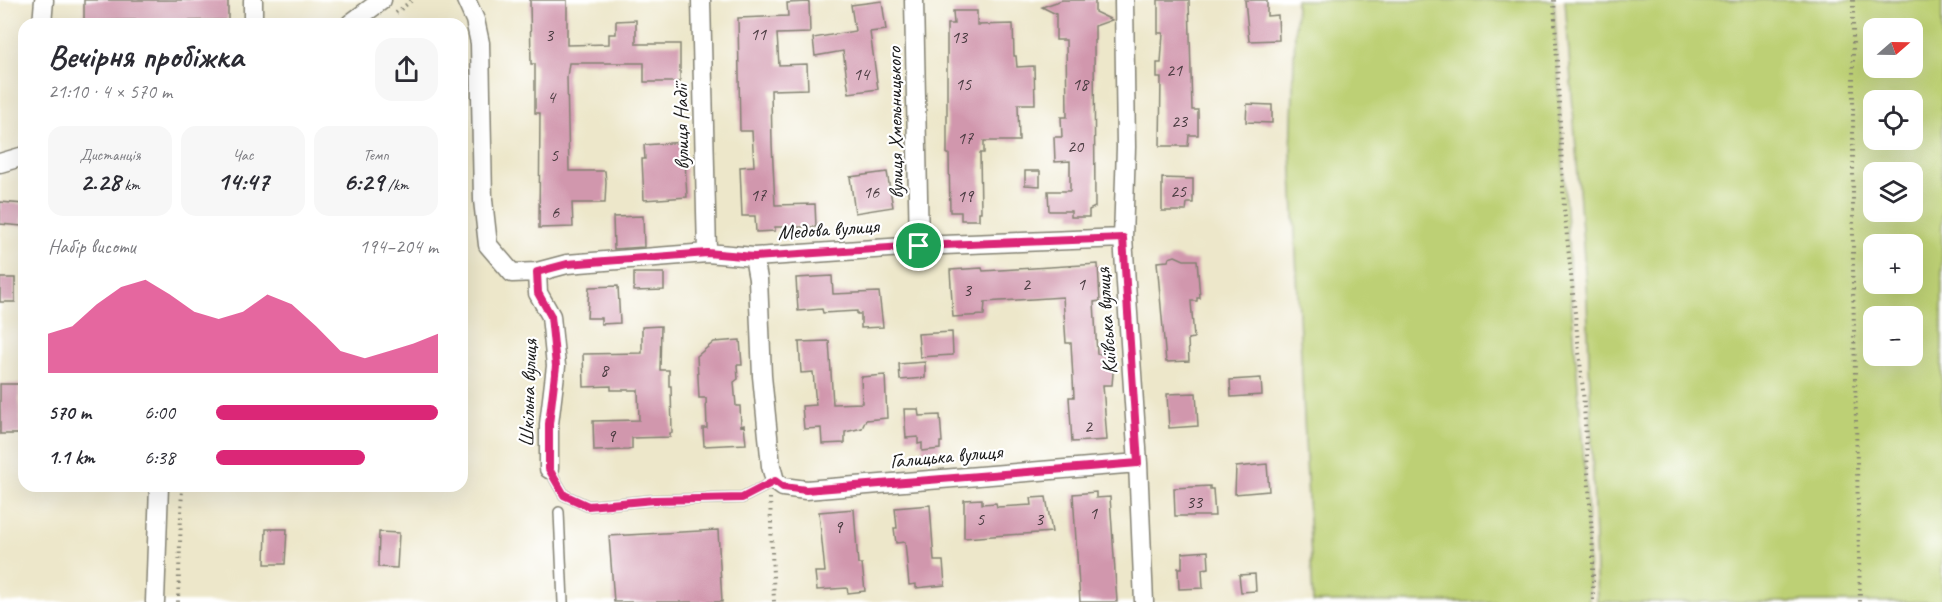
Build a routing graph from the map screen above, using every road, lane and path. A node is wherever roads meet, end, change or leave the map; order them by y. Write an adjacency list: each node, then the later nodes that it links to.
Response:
1 (44, 0): 10 (street)
2 (253, 0): 11 (street)
3 (382, 0): 12 (street)
4 (466, 0): 19 (street)
5 (701, 0): 17 (street, вулиця Надії)
6 (914, 0): 16 (street, вулиця Хмельницького)
7 (1124, 0): 15 (street, Київська вулиця)
8 (1554, 0): 31 (path)
9 (1853, 0): 32 (path)
10 (42, 18)
11 (253, 18)
12 (358, 18)
13 (18, 158): 14 (street)
14 (0, 163)
15 (1123, 238): 16 (street, Медова вулиця); 20 (street, Київська вулиця)
16 (919, 246): 18 (street, Медова вулиця)
17 (707, 253): 18 (street, Медова вулиця); 19 (street, Медова вулиця)
18 (754, 257): 22 (street)
19 (537, 272): 21 (street, Шкільна вулиця)
20 (1138, 463): 22 (street, Галицька вулиця); 30 (street, Київська вулиця)
21 (549, 469): 22 (lane)
22 (773, 473): 29 (path)
23 (159, 492): 26 (street)
24 (182, 492): 27 (path)
25 (559, 512): 28 (lane)
26 (155, 602)
27 (178, 602)
28 (563, 602)
29 (774, 602)
30 (1144, 602)
31 (1593, 602)
32 (1860, 602)

